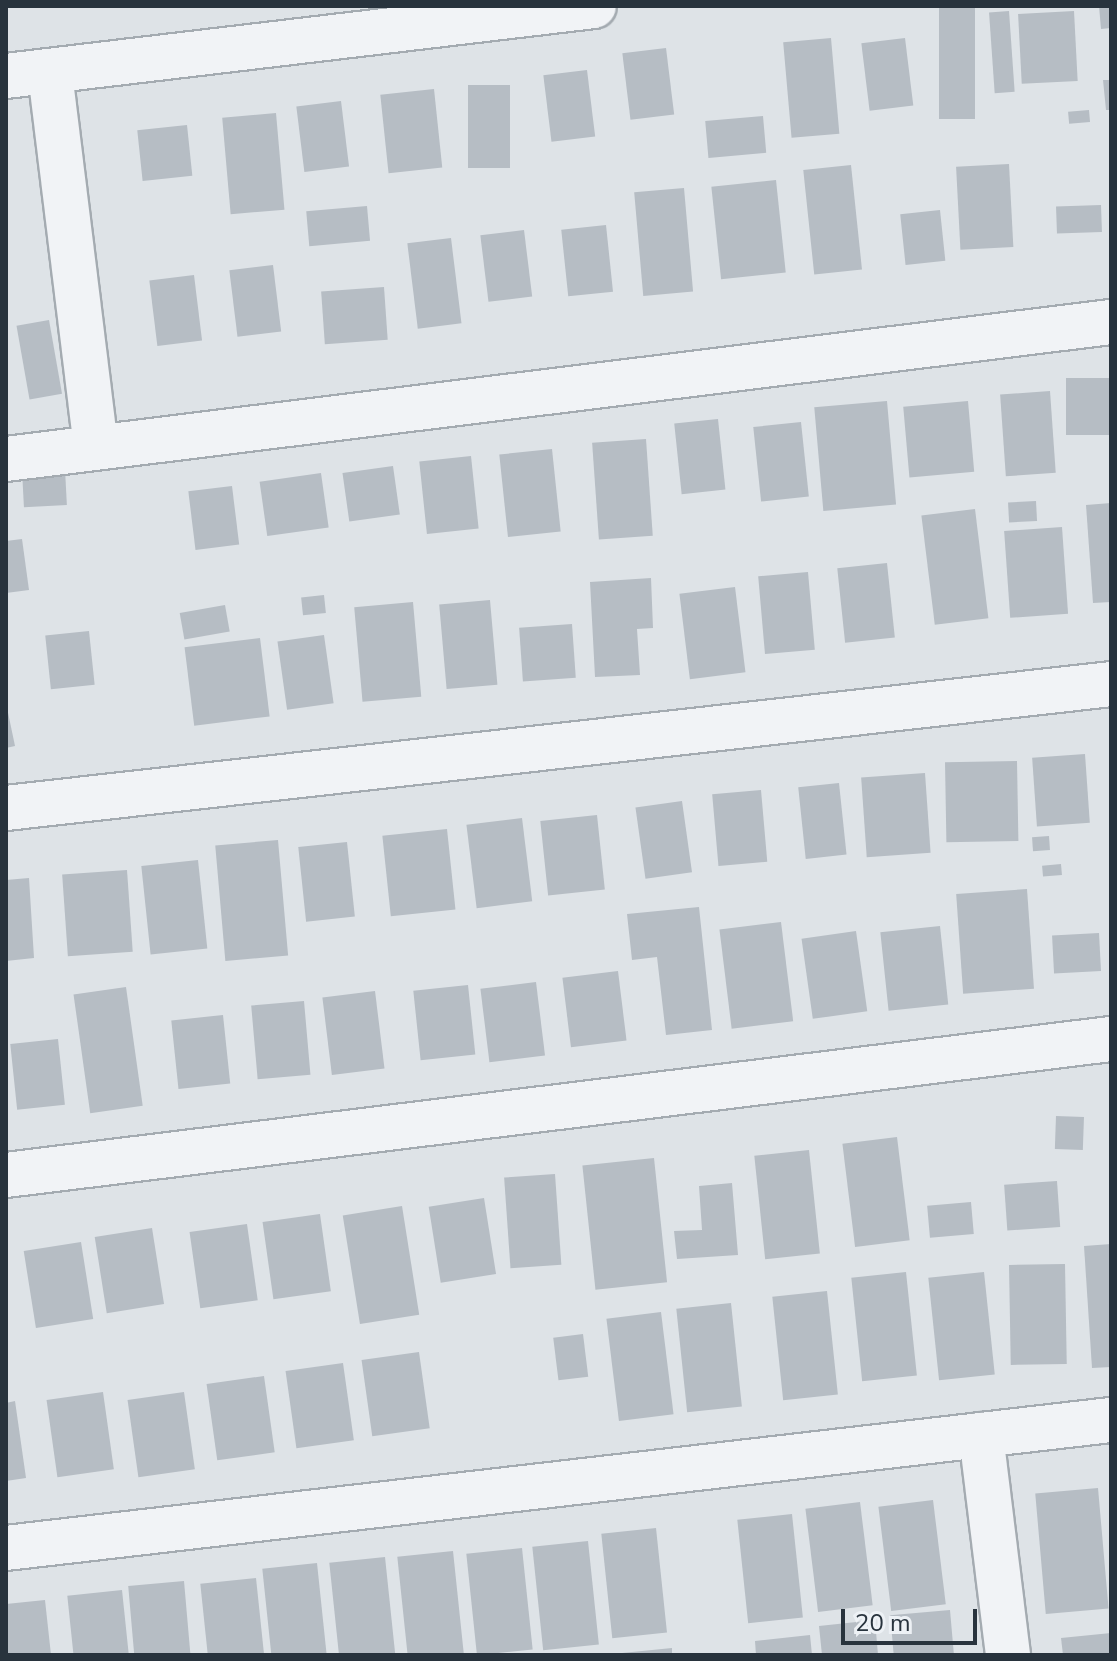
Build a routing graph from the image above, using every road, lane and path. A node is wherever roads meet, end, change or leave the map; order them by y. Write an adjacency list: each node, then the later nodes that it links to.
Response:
1 (594, 6): 2 (street)
2 (50, 73): 3 (street); 5 (street)
3 (6, 76)
4 (1111, 322): 5 (street)
5 (96, 446): 6 (street)
6 (6, 459)
7 (1111, 684): 8 (street)
8 (6, 808)
9 (1111, 1039): 10 (street)
10 (6, 1175)
11 (1111, 1420): 12 (street)
12 (981, 1435): 13 (street); 14 (street)
13 (6, 1548)
14 (1008, 1655)

